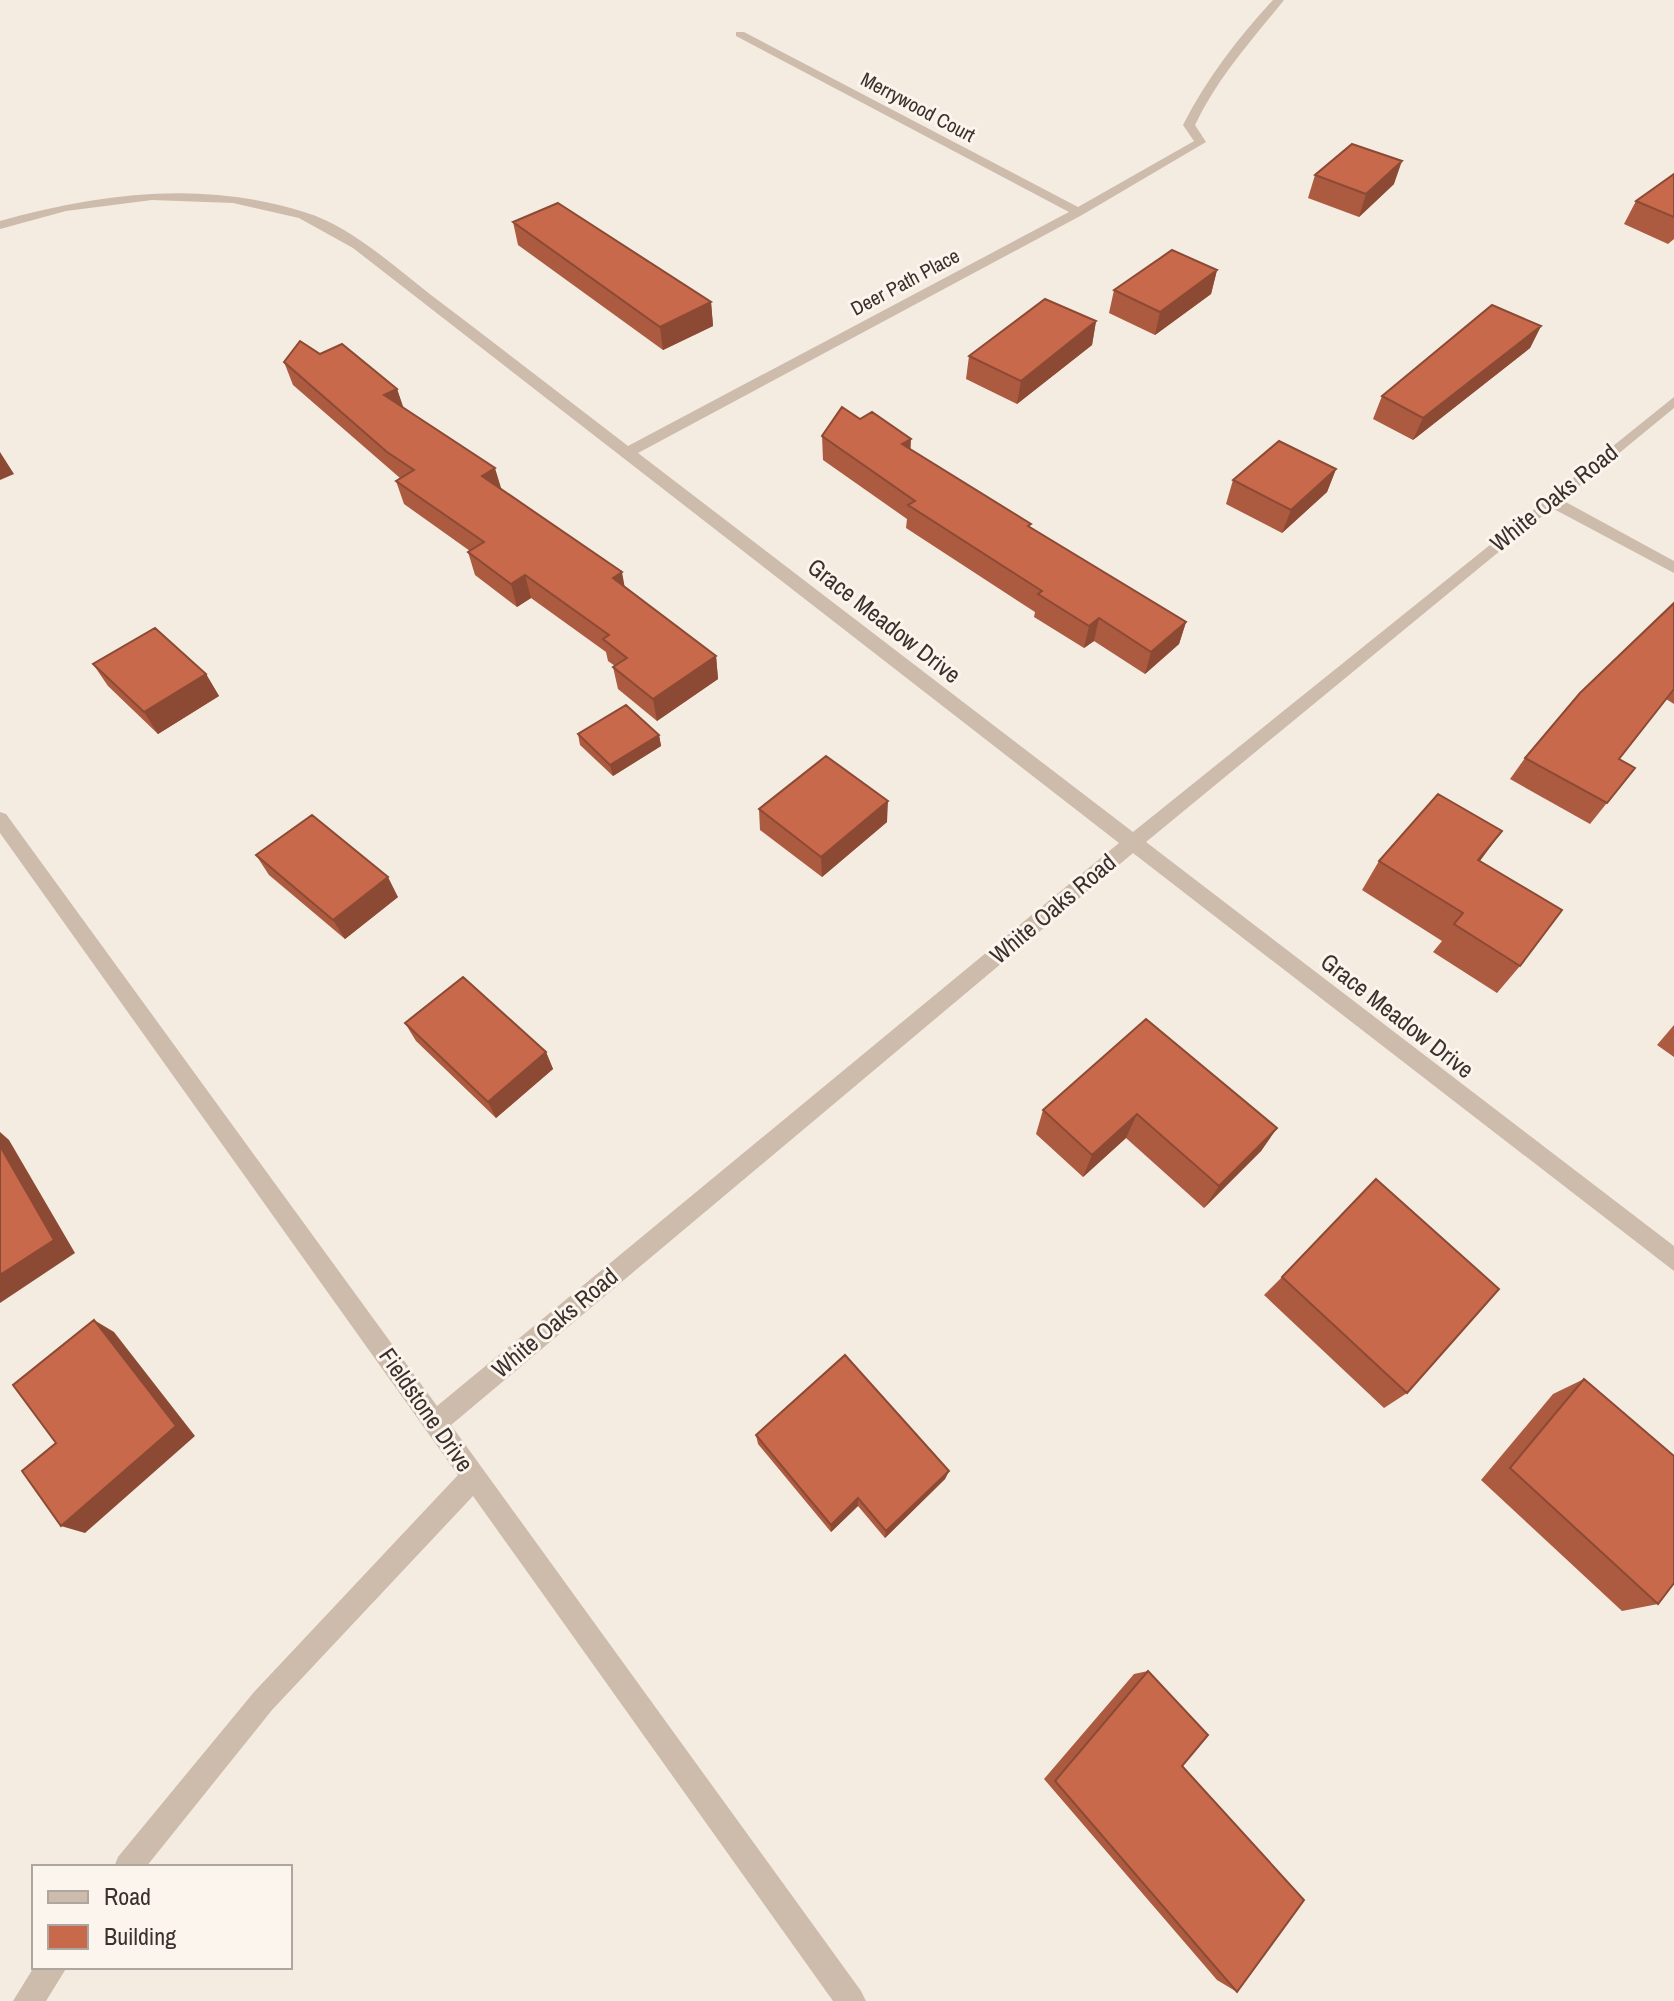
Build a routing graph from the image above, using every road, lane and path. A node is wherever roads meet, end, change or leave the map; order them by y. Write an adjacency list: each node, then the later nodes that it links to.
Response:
1 (1279, 0): 3 (street, Deer Path Place)
2 (740, 34): 3 (street, Merrywood Court)
3 (1078, 212): 6 (street, Deer Path Place)
4 (0, 225): 6 (street, Grace Meadow Drive)
5 (1674, 401): 7 (street, White Oaks Road)
6 (626, 453): 10 (street, Grace Meadow Drive)
7 (1551, 501): 8 (street); 10 (street, White Oaks Road)
8 (1674, 568)
9 (0, 819): 12 (street, Fieldstone Drive)
10 (1132, 843): 11 (street, Grace Meadow Drive); 12 (street, White Oaks Road)
11 (1674, 1260)
12 (436, 1422): 13 (street, Fieldstone Drive)
13 (473, 1477): 14 (street); 17 (street, Fieldstone Drive)
14 (130, 1865)
15 (51, 1969): 16 (street)
16 (28, 2001)
17 (851, 2001)

